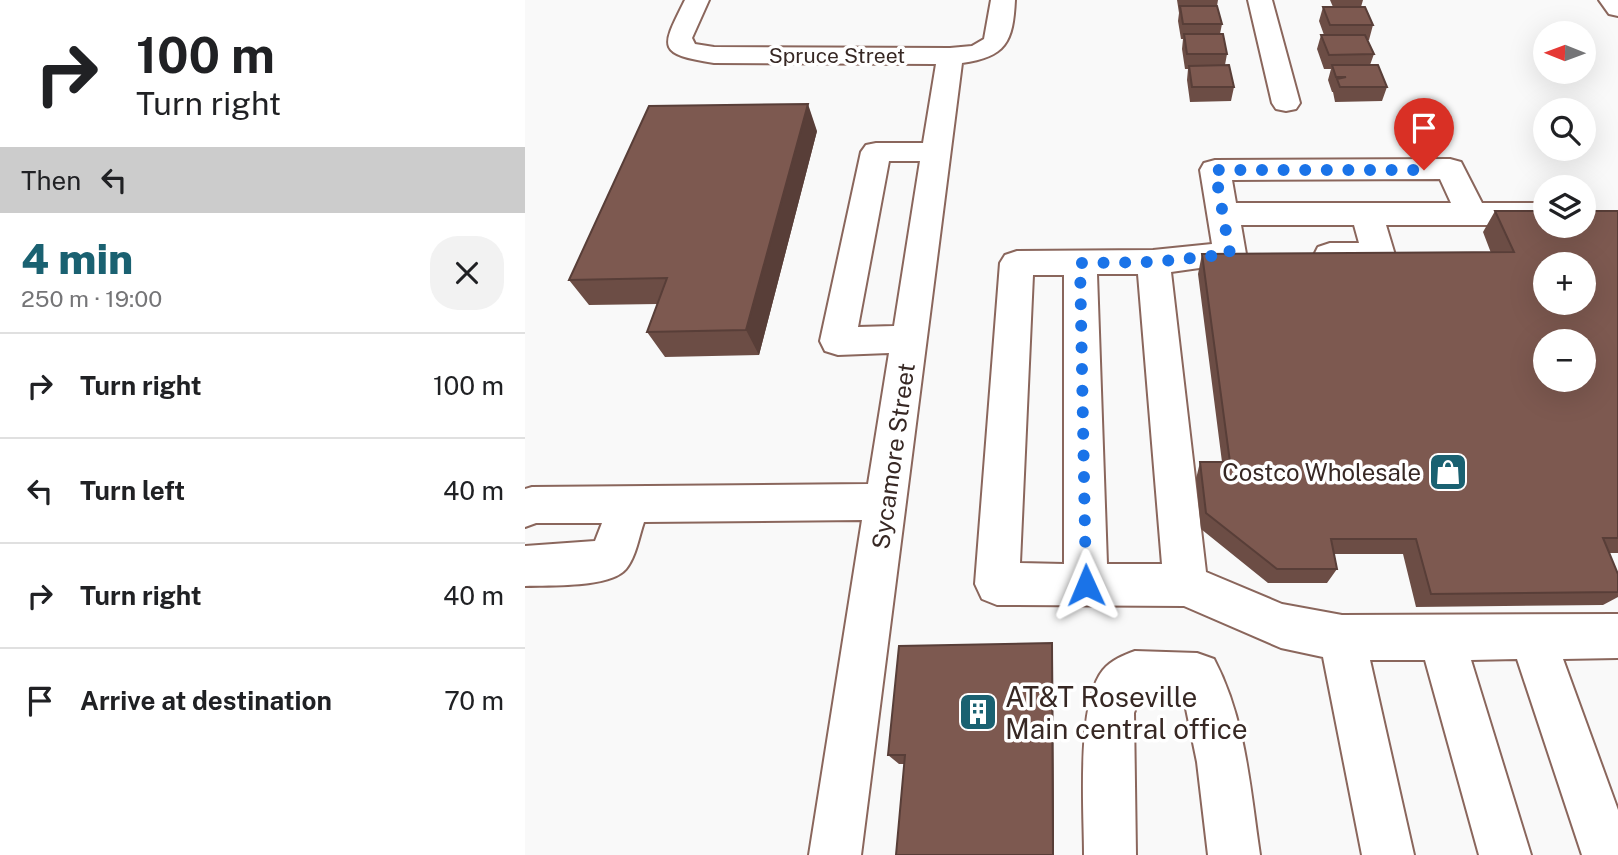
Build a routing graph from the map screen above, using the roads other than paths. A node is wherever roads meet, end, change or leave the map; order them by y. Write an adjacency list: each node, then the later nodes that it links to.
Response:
1 (697, 0): 6 (street, Spruce Street)
2 (1003, 0): 6 (street, Sycamore Street)
3 (1260, 0): 7 (street)
4 (1611, 0): 5 (street)
5 (1618, 9)
6 (969, 54): 8 (street, Sycamore Street)
7 (1286, 103)
8 (936, 152): 16 (street, Sycamore Street); 16 (street)
9 (1223, 214): 10 (street); 11 (street); 14 (street)
10 (1367, 214): 11 (street); 13 (street)
11 (1472, 214): 12 (street)
12 (1533, 214)
13 (1298, 255)
14 (1153, 262): 15 (street); 22 (street)
15 (1080, 263): 21 (street); 21 (street)
16 (909, 339): 17 (street, Sycamore Street)
17 (886, 502): 18 (street); 27 (street, Sycamore Street)
18 (629, 504): 19 (street); 20 (street)
19 (525, 509)
20 (525, 566)
21 (1086, 585): 22 (street)
22 (1186, 585): 26 (street)
23 (1532, 636): 24 (street); 25 (street); 32 (street)
24 (1618, 636)
25 (1441, 637): 26 (street); 31 (street)
26 (1342, 638): 30 (street)
27 (835, 855)
28 (1110, 855): 29 (street)
29 (1234, 855)
30 (1388, 855)
31 (1505, 855)
32 (1608, 855)

